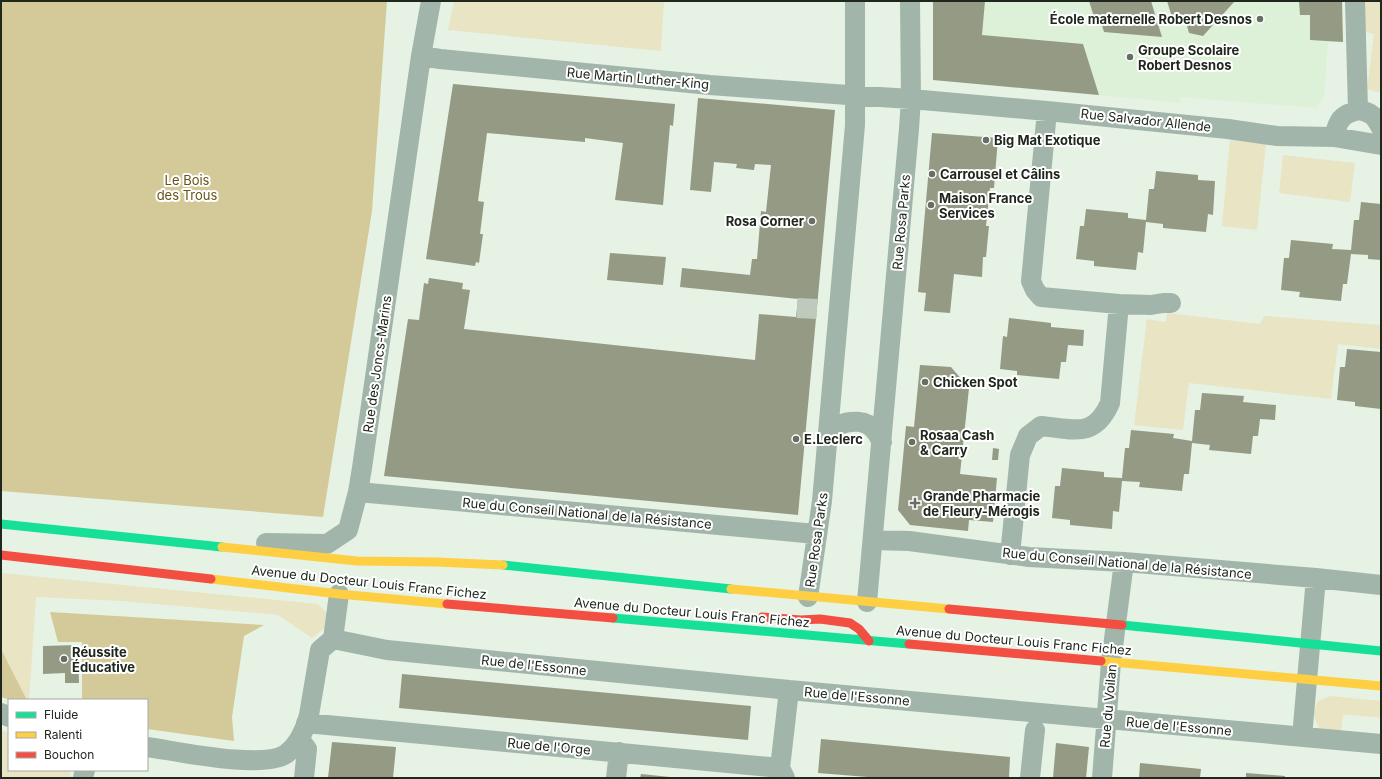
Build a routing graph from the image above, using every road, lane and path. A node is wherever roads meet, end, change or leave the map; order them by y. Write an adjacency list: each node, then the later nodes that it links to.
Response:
1 (431, 1): 5 (street, Rue des Joncs-Marins)
2 (855, 1): 6 (street, Rue Rosa Parks)
3 (910, 1): 7 (street, Rue Rosa Parks)
4 (1355, 1): 9 (street)
5 (421, 56): 6 (street, Rue Martin Luther-King); 17 (street, Rue des Joncs-Marins)
6 (855, 95): 7 (street, Rue Martin Luther-King); 15 (street, Rue Rosa Parks)
7 (911, 99): 8 (street, Rue Salvador Allende); 16 (street, Rue Rosa Parks)
8 (1047, 110): 11 (street, Rue Salvador Allende); 14 (street)
9 (1358, 110): 10 (street); 11 (street)
10 (1381, 128)
11 (1334, 137): 12 (street, Rue Salvador Allende)
12 (1381, 144)
13 (1171, 303): 14 (street)
14 (1119, 304): 23 (street)
15 (828, 435): 16 (street); 19 (street, Rue Rosa Parks)
16 (882, 442): 21 (street, Rue Rosa Parks)
17 (358, 492): 19 (street, Rue du Conseil National de la Résistance); 20 (street, Rue des Joncs-Marins)
18 (1, 524): 20 (main road, Avenue du Docteur Louis Franc Fichez)
19 (816, 534): 28 (street, Rue Rosa Parks)
20 (153, 540): 28 (main road, Avenue du Docteur Louis Franc Fichez)
21 (873, 540): 23 (street, Rue du Conseil National de la Résistance); 30 (street, Rue Rosa Parks)
22 (1, 555): 27 (main road, Avenue du Docteur Louis Franc Fichez)
23 (1010, 555): 24 (street, Rue du Conseil National de la Résistance)
24 (1124, 562): 25 (street, Rue du Conseil National de la Résistance); 35 (street, Rue du Voilan)
25 (1316, 578): 26 (street, Rue du Conseil National de la Résistance); 38 (street)
26 (1381, 586)
27 (339, 594): 31 (main road, Avenue du Docteur Louis Franc Fichez); 36 (street)
28 (809, 604): 30 (main road, Avenue du Docteur Louis Franc Fichez); 33 (main road)
29 (628, 611): 31 (main road)
30 (864, 611): 34 (main road); 35 (main road, Avenue du Docteur Louis Franc Fichez)
31 (575, 615): 37 (main road, Avenue du Docteur Louis Franc Fichez)
32 (755, 616): 33 (main road)
33 (820, 619): 34 (main road)
34 (850, 623): 37 (main road)
35 (1116, 624): 38 (main road, Avenue du Docteur Louis Franc Fichez); 40 (street, Rue du Voilan)
36 (333, 638): 43 (street, Rue de l'Essonne); 46 (street)
37 (869, 641): 40 (main road, Avenue du Docteur Louis Franc Fichez)
38 (1311, 644): 39 (main road, Avenue du Docteur Louis Franc Fichez); 41 (street)
39 (1381, 651)
40 (1111, 662): 41 (main road, Avenue du Docteur Louis Franc Fichez); 44 (street, Rue du Voilan)
41 (1307, 679): 42 (main road, Avenue du Docteur Louis Franc Fichez); 47 (street)
42 (1381, 686)
43 (789, 690): 44 (street, Rue de l'Essonne); 51 (street)
44 (1106, 720): 47 (street, Rue de l'Essonne); 55 (street, Rue du Voilan)
45 (1035, 730): 54 (street)
46 (303, 732): 49 (street); 50 (street, Rue de l'Orge); 52 (street)
47 (1302, 737): 48 (street, Rue de l'Essonne)
48 (1381, 744)
49 (148, 747)
50 (619, 752): 51 (street, Rue de l'Orge); 53 (street)
51 (783, 773)
52 (304, 778)
53 (616, 778)
54 (1030, 778)
55 (1102, 778)

